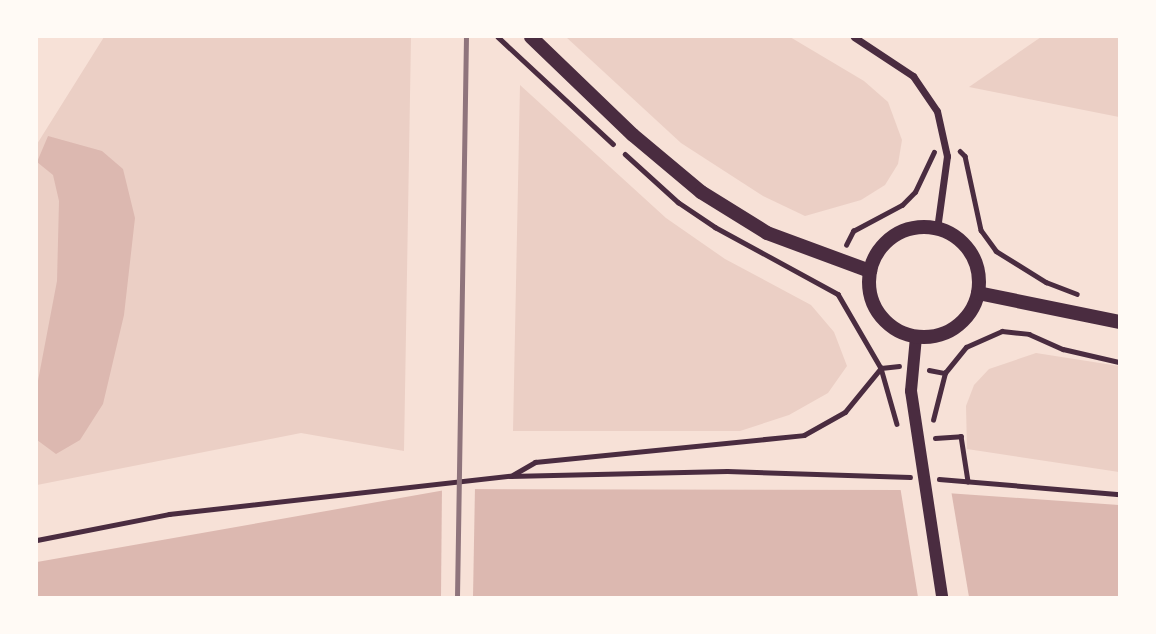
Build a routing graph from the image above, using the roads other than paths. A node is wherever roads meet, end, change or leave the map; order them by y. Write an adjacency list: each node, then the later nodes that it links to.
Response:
1 (531, 37): 4 (main road)
2 (854, 37): 3 (street)
3 (937, 229): 4 (main road); 5 (main road)
4 (870, 271): 7 (main road)
5 (978, 293): 6 (main road); 7 (main road)
6 (1119, 322)
7 (916, 337): 8 (street)
8 (942, 597)

